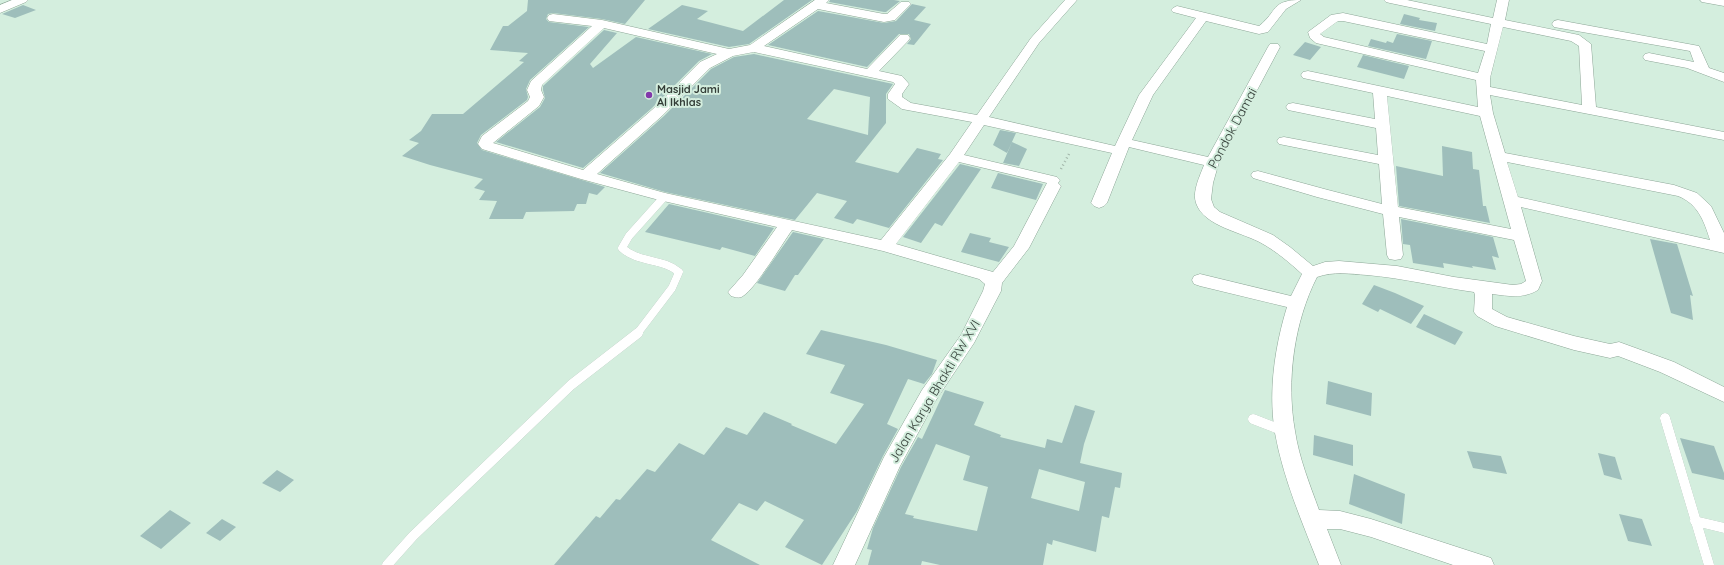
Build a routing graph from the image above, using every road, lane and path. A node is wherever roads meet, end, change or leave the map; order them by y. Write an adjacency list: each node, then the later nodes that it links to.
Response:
1 (22, 0): 10 (street)
2 (1071, 0): 31 (street)
3 (1276, 0): 7 (street)
4 (1390, 0): 12 (street)
5 (1706, 0): 8 (street)
6 (820, 2): 9 (street); 18 (street)
7 (1292, 2): 13 (street)
8 (1724, 3)
9 (905, 4)
10 (0, 9)
11 (1177, 10): 13 (street)
12 (1501, 12): 19 (street); 22 (street); 29 (street)
13 (1203, 17): 36 (street)
14 (553, 18): 15 (street)
15 (602, 24): 20 (street); 42 (street)
16 (904, 38): 23 (street)
17 (1274, 46): 40 (street, Pondok Damai)
18 (754, 48): 20 (street); 23 (street)
19 (1492, 49): 26 (street); 26 (street)
20 (729, 53): 42 (street)
21 (1649, 57): 22 (street)
22 (1703, 70): 25 (street)
23 (870, 73): 31 (street)
24 (1308, 75): 27 (street)
25 (1724, 78)
26 (1483, 84): 30 (street); 33 (street)
27 (1380, 91): 30 (street); 32 (street)
28 (1293, 107): 32 (street)
29 (1589, 107)
30 (1486, 112): 37 (street)
31 (982, 120): 34 (street); 38 (street)
32 (1383, 125): 39 (street)
33 (1724, 136)
34 (1075, 141): 36 (street); 43 (path)
35 (1284, 141): 39 (street)
36 (1122, 146): 40 (street); 46 (street)
37 (1499, 156): 45 (street); 51 (street)
38 (955, 157): 43 (street); 50 (street)
39 (1385, 161): 47 (street)
40 (1212, 162): 53 (street, Pondok Damai)
41 (1258, 175): 47 (street)
42 (586, 176): 44 (street)
43 (1053, 183): 55 (street, Jalan Karya Bhakti RW XVI)
44 (664, 197): 48 (street); 66 (lane)
45 (1511, 200): 49 (street); 51 (street)
46 (1099, 203)
47 (1390, 210): 49 (street); 52 (street)
48 (788, 224): 50 (street); 57 (street)
49 (1520, 236): 56 (street)
50 (885, 246): 55 (street)
51 (1722, 248)
52 (1395, 255)
53 (1311, 273): 56 (street); 58 (street)
54 (1200, 280): 58 (street)
55 (994, 282): 67 (street, Jalan Karya Bhakti RW XVI)
56 (1481, 287): 59 (street)
57 (737, 292)
58 (1297, 304): 62 (street)
59 (1724, 395)
60 (1664, 418): 64 (lane)
61 (1253, 419): 62 (lane)
62 (1285, 432): 63 (street)
63 (1312, 519): 68 (street); 69 (street)
64 (1695, 520): 65 (lane); 70 (lane)
65 (1724, 528)
66 (387, 565)
67 (844, 565)
68 (1330, 565)
69 (1483, 565)
70 (1709, 565)

